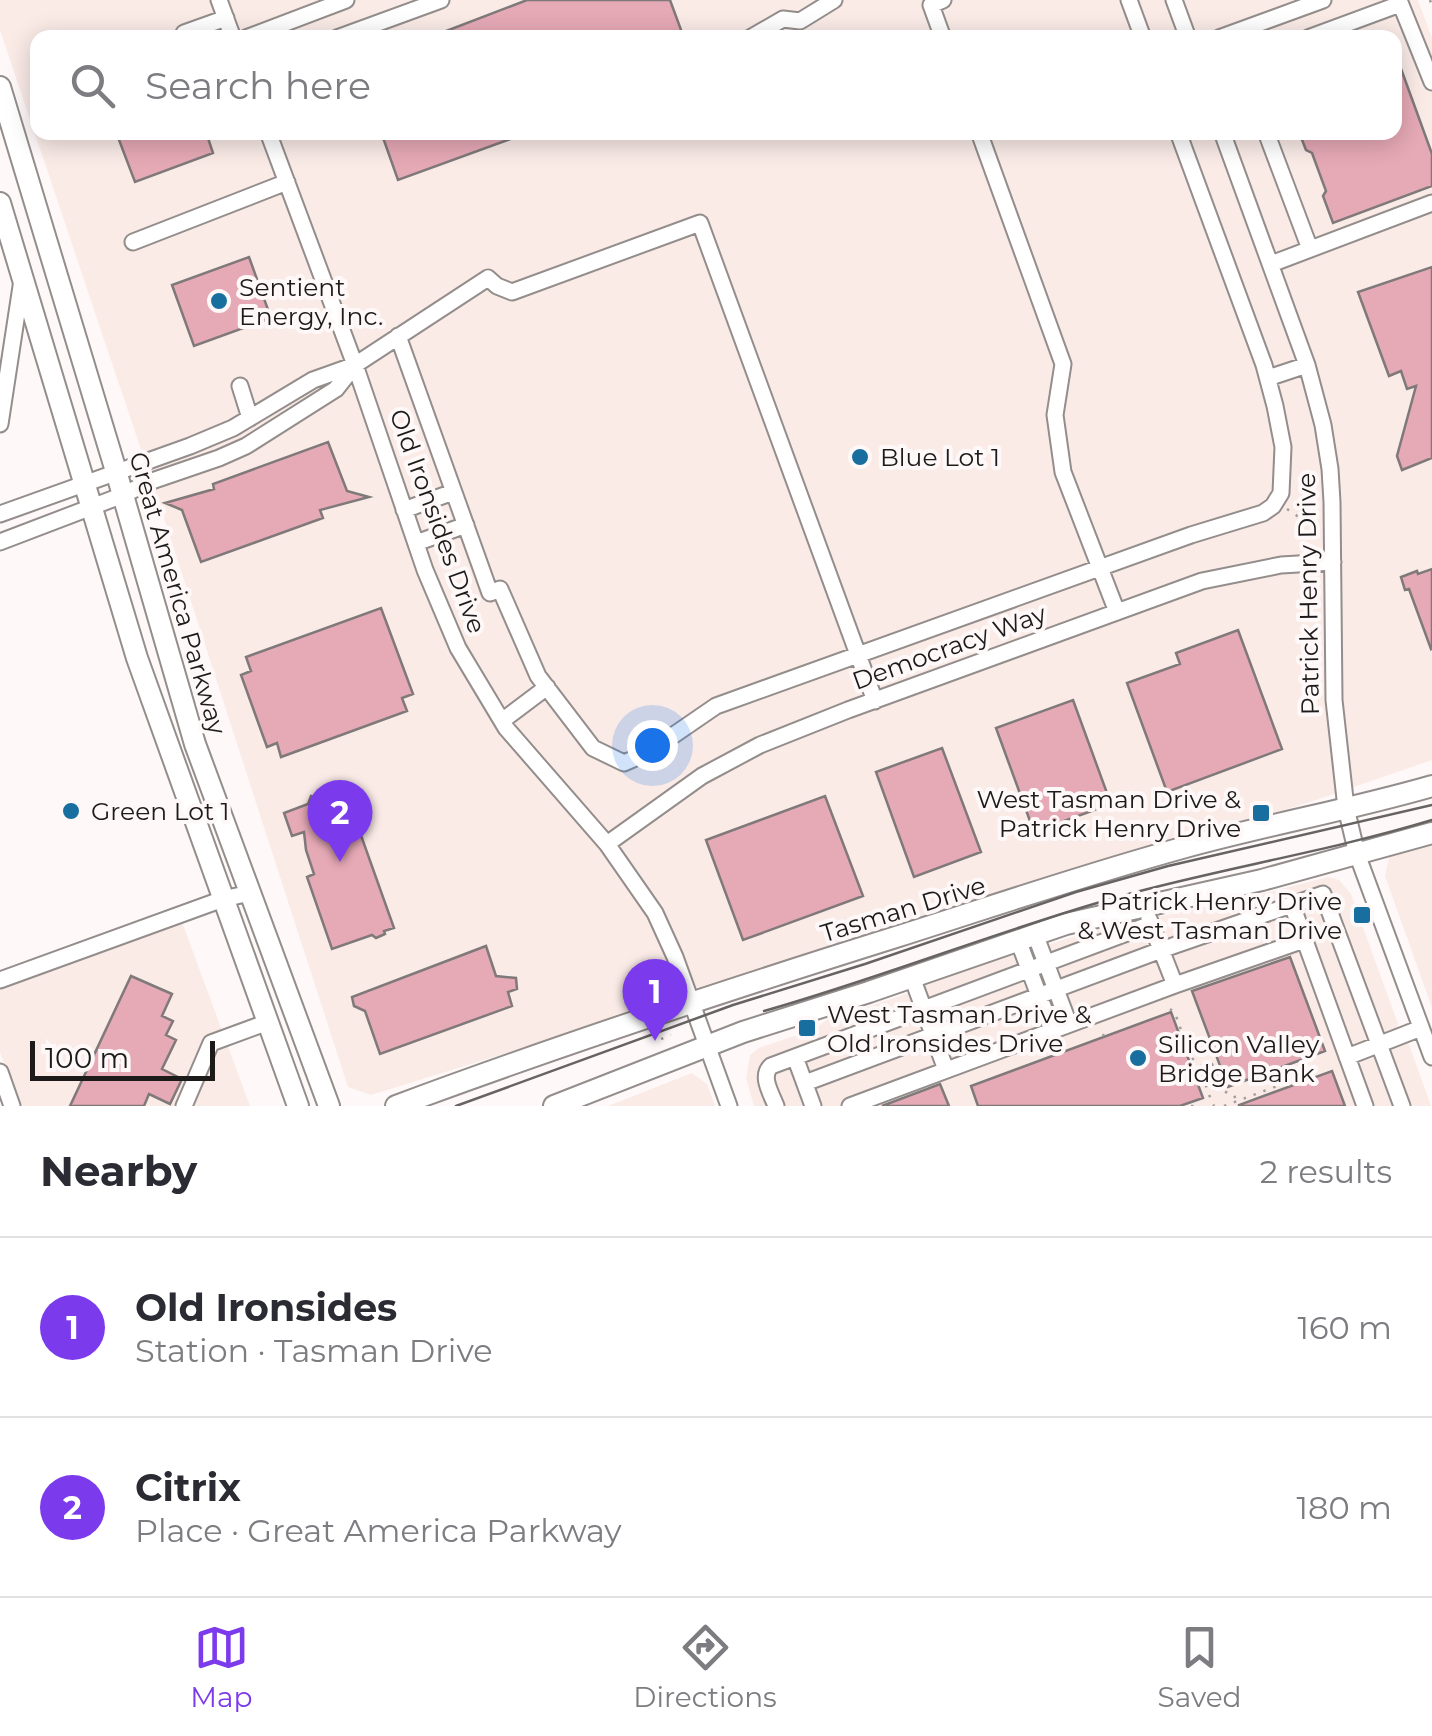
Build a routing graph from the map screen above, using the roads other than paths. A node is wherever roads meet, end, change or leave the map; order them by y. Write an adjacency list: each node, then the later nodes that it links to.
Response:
1 (219, 0): 10 (street)
2 (346, 0): 13 (street)
3 (441, 0): 14 (street)
4 (834, 0): 15 (street)
5 (942, 0): 16 (street)
6 (1129, 0): 17 (street)
7 (1174, 0): 18 (street)
8 (1323, 0): 19 (street)
9 (1399, 2): 20 (street); 21 (street)
10 (226, 18): 11 (street); 12 (street)
11 (192, 30)
12 (231, 30)
13 (267, 30)
14 (360, 30)
15 (764, 30)
16 (940, 30)
17 (1140, 30)
18 (1185, 30)
19 (1240, 30)
20 (1328, 30)
21 (1432, 82)
22 (0, 87): 42 (main road, Great America Parkway)
23 (271, 140): 28 (street, Old Ironsides Drive)
24 (982, 140): 53 (street)
25 (1181, 140): 38 (street)
26 (1225, 140): 33 (street, Patrick Henry Drive)
27 (1269, 140): 32 (street)
28 (287, 182): 31 (street); 36 (street, Old Ironsides Drive)
29 (1432, 203): 32 (street)
30 (0, 204): 34 (main road, Great America Parkway)
31 (133, 242)
32 (1310, 249): 33 (street)
33 (1271, 264): 37 (street, Patrick Henry Drive)
34 (22, 275): 41 (street); 43 (main road, Great America Parkway)
35 (398, 336): 36 (street); 44 (street); 55 (street)
36 (355, 364): 40 (street); 45 (street); 47 (street, Old Ironsides Drive)
37 (1307, 365): 38 (street); 52 (street, Patrick Henry Drive)
38 (1268, 378): 53 (street)
39 (240, 386): 40 (street)
40 (250, 418): 42 (street)
41 (0, 424)
42 (116, 471): 43 (street); 45 (main road, Great America Parkway)
43 (82, 483): 46 (main road, Great America Parkway); 48 (street)
44 (453, 492): 47 (street); 49 (street)
45 (123, 495): 46 (street); 64 (main road, Great America Parkway)
46 (90, 508): 50 (street); 65 (main road, Great America Parkway)
47 (404, 510): 51 (street, Old Ironsides Drive)
48 (0, 514)
49 (466, 525): 51 (street); 56 (street)
50 (0, 542)
51 (416, 543): 58 (street, Old Ironsides Drive)
52 (1333, 562): 54 (street, Democracy Way); 60 (street, Patrick Henry Drive)
53 (1100, 568): 54 (street); 55 (street)
54 (1117, 612): 57 (street, Democracy Way)
55 (858, 656): 56 (street); 57 (street)
56 (547, 687): 58 (street)
57 (874, 700): 62 (street, Democracy Way)
58 (502, 721): 62 (street, Old Ironsides Drive)
59 (1432, 786): 60 (main road, Tasman Drive)
60 (1346, 808): 63 (street, Patrick Henry Drive); 78 (main road, Tasman Drive)
61 (1432, 833): 63 (main road)
62 (607, 844): 78 (street, Old Ironsides Drive)
63 (1356, 854): 67 (main road); 82 (street, Patrick Henry Drive)
64 (250, 894): 65 (street); 96 (main road, Great America Parkway)
65 (223, 899): 74 (street); 80 (main road, Great America Parkway)
66 (1292, 905): 69 (street); 70 (street); 85 (street)
67 (1147, 915): 68 (main road); 70 (street); 71 (street)
68 (1026, 937): 71 (street); 72 (street); 73 (main road)
69 (1304, 940): 75 (street); 87 (street)
70 (1161, 950): 75 (street); 76 (street)
71 (1046, 964): 72 (street); 76 (street)
72 (1029, 970): 77 (street); 79 (street)
73 (912, 977): 79 (street); 86 (main road)
74 (0, 980)
75 (1175, 985): 81 (street)
76 (1056, 990): 77 (street); 81 (street)
77 (1039, 996): 83 (street); 84 (street)
78 (691, 1002): 86 (street, Old Ironsides Drive); 97 (main road, Tasman Drive)
79 (924, 1010): 84 (street); 88 (street)
80 (268, 1022): 94 (street); 95 (main road, Great America Parkway)
81 (1069, 1024): 83 (street)
82 (1421, 1028): 85 (street); 89 (street, Patrick Henry Drive)
83 (1052, 1030): 90 (street)
84 (933, 1034): 90 (street); 92 (street)
85 (1380, 1044): 87 (street); 104 (street)
86 (707, 1046): 98 (main road); 99 (street, Old Ironsides Drive)
87 (1347, 1056): 103 (street)
88 (795, 1057): 92 (street); 100 (street)
89 (1432, 1057)
90 (946, 1070): 102 (street)
91 (0, 1072): 93 (street)
92 (805, 1083): 101 (street)
93 (12, 1106)
94 (184, 1106)
95 (298, 1106)
96 (330, 1106)
97 (396, 1106)
98 (554, 1106)
99 (730, 1106)
100 (776, 1106)
101 (814, 1106)
102 (850, 1106)
103 (1365, 1106)
104 (1402, 1106)

